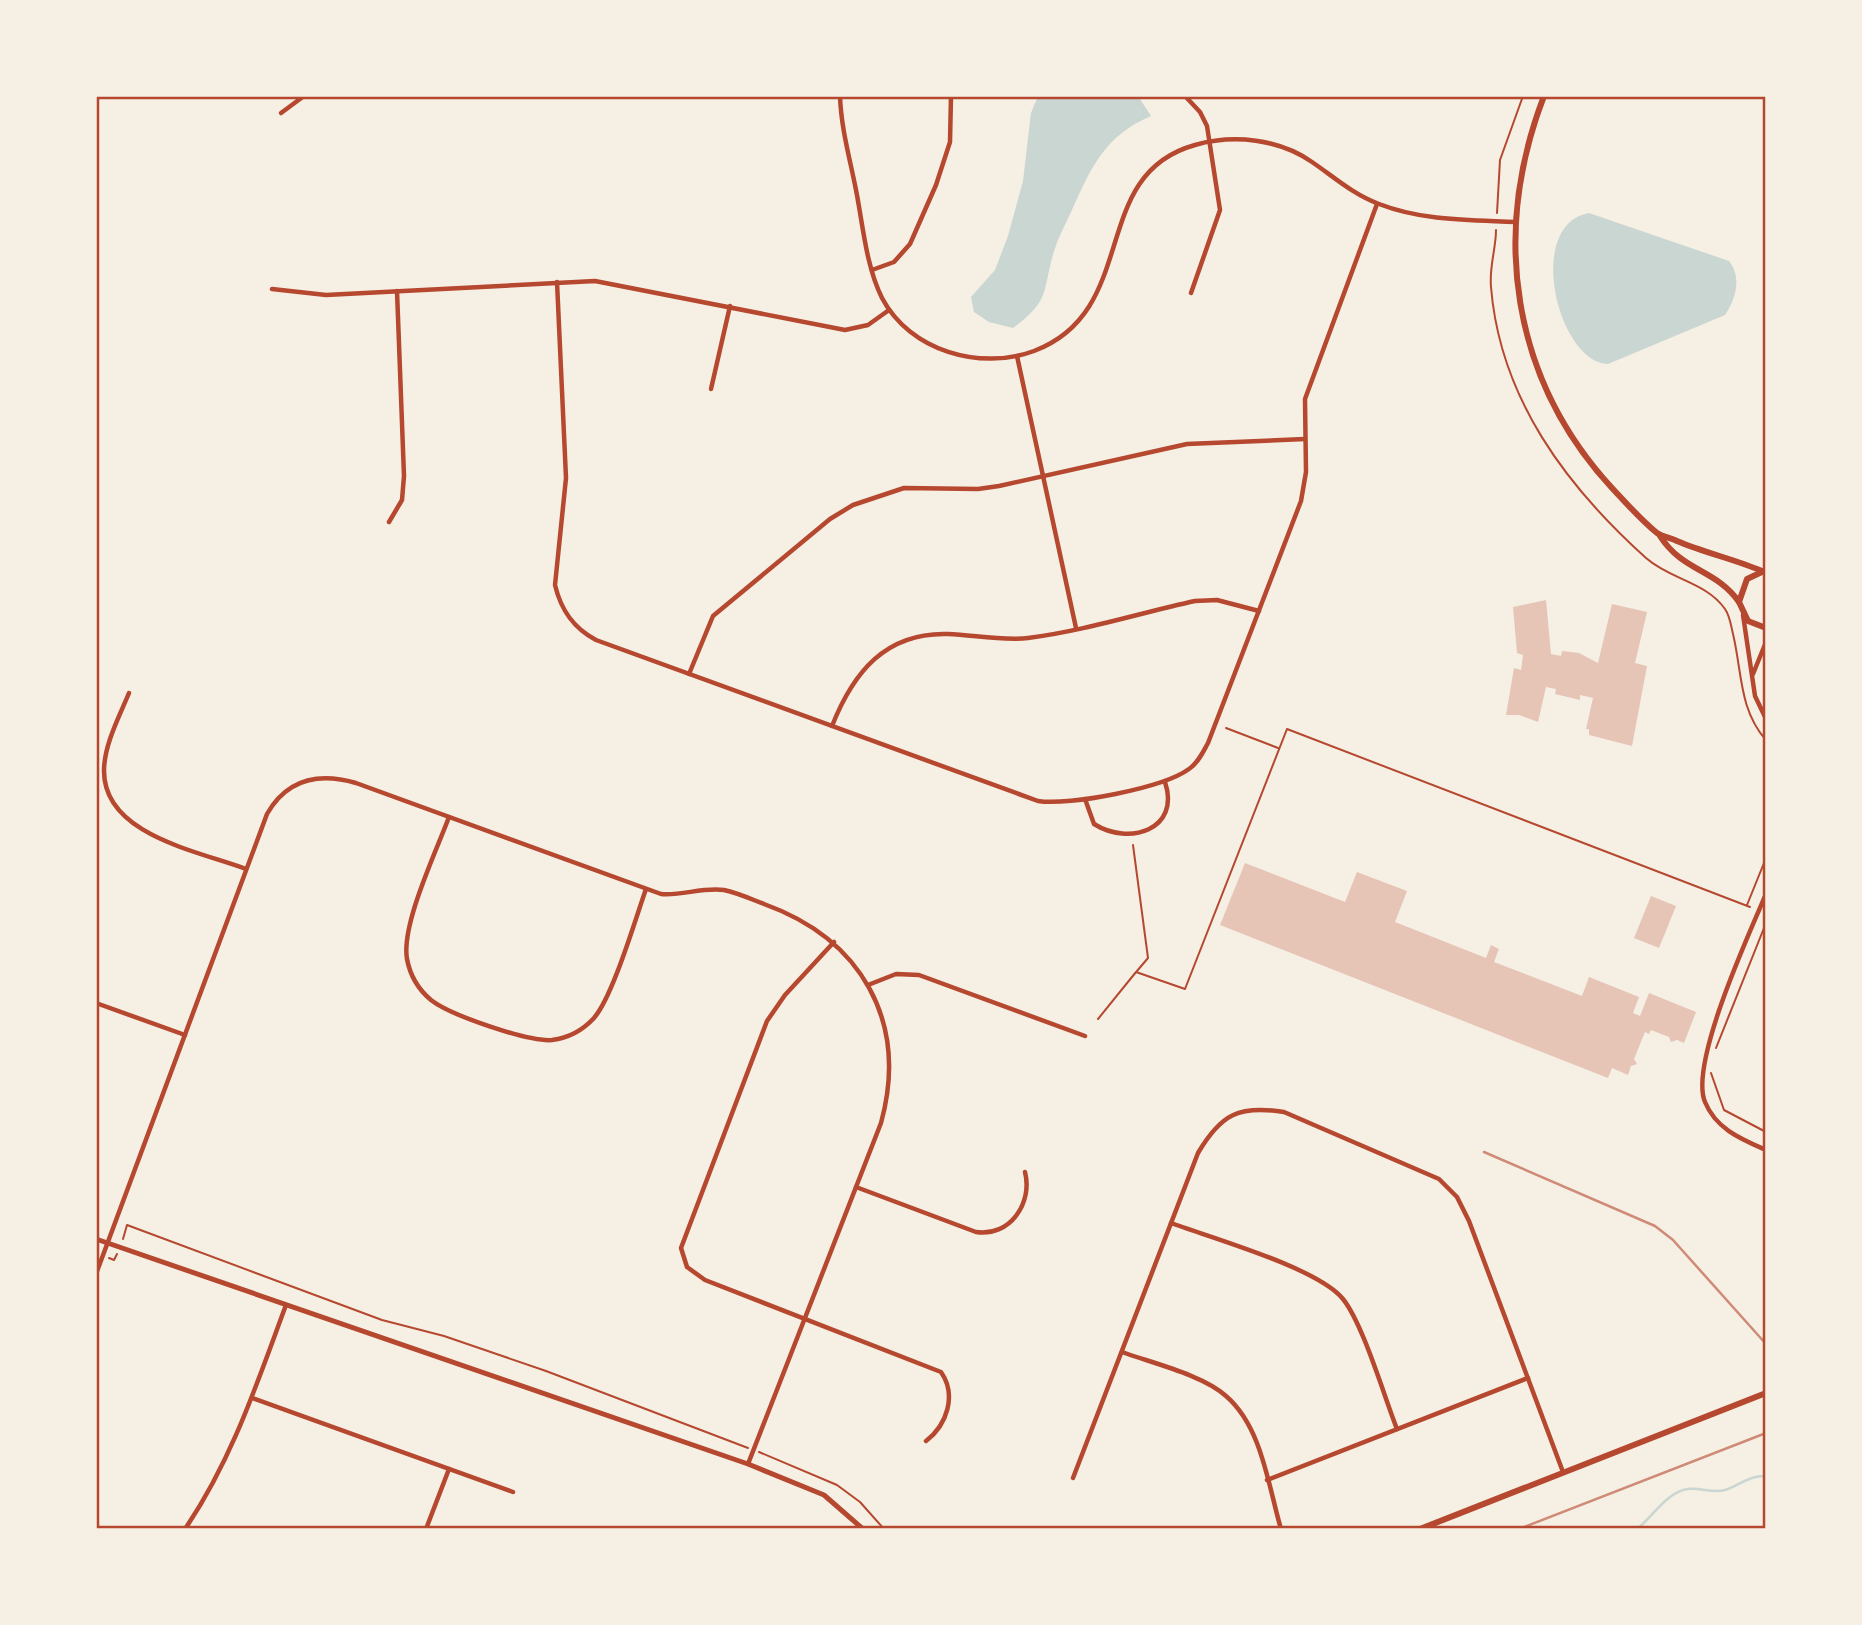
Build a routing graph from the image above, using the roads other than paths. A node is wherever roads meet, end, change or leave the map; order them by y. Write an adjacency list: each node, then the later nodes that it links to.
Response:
1 (304, 96): 6 (street)
2 (840, 96): 10 (street)
3 (951, 96): 10 (street)
4 (1185, 96): 7 (street)
5 (1544, 96): 9 (main road)
6 (281, 113)
7 (1210, 142): 8 (street); 14 (street); 17 (street)
8 (1377, 204): 9 (street); 19 (street)
9 (1515, 222): 22 (main road)
10 (872, 270): 16 (street)
11 (557, 282): 13 (street); 15 (street); 30 (street)
12 (272, 289): 13 (street)
13 (397, 291): 21 (street)
14 (1191, 293)
15 (730, 306): 16 (street); 18 (street)
16 (889, 310): 17 (street)
17 (1017, 356): 20 (street)
18 (711, 390)
19 (1305, 439): 20 (street); 25 (street)
20 (1042, 476): 27 (street); 30 (street)
21 (389, 523)
22 (1659, 534): 23 (main road); 24 (main road)
23 (1764, 571): 24 (main road)
24 (1739, 602): 26 (main road)
25 (1259, 611): 27 (street); 35 (street)
26 (1743, 615): 28 (main road); 31 (street)
27 (1076, 628): 34 (street)
28 (1766, 628)
29 (1766, 642): 31 (street)
30 (689, 674): 34 (street)
31 (1753, 675): 33 (street)
32 (129, 693): 38 (street)
33 (1766, 719)
34 (832, 726): 36 (street)
35 (1165, 782): 36 (street); 36 (street)
36 (1085, 799)
37 (449, 817): 38 (street); 39 (street); 39 (street)
38 (246, 869): 44 (street)
39 (646, 890): 41 (street)
40 (1766, 894): 46 (street)
41 (834, 942): 42 (street); 54 (street)
42 (868, 985): 45 (street); 48 (street)
43 (96, 1003): 44 (street)
44 (185, 1035): 51 (street)
45 (1085, 1036)
46 (1766, 1150)
47 (1025, 1172): 48 (street)
48 (856, 1187): 54 (street)
49 (1171, 1223): 55 (street); 56 (street); 59 (street)
50 (96, 1239): 51 (street)
51 (107, 1243): 52 (street); 53 (street)
52 (96, 1274)
53 (286, 1305): 58 (street); 61 (street)
54 (805, 1318): 60 (street); 61 (street)
55 (1122, 1352): 64 (street); 65 (street)
56 (1528, 1378): 59 (street); 63 (street)
57 (1766, 1393): 63 (main road)
58 (251, 1398): 62 (street); 67 (street)
59 (1397, 1429): 65 (street)
60 (926, 1441)
61 (748, 1464): 69 (street)
62 (449, 1469): 66 (street); 68 (street)
63 (1563, 1472): 71 (main road)
64 (1073, 1478)
65 (1266, 1479): 70 (street)
66 (513, 1492)
67 (185, 1529)
68 (426, 1529)
69 (863, 1529)
70 (1281, 1529)
71 (1420, 1529)

